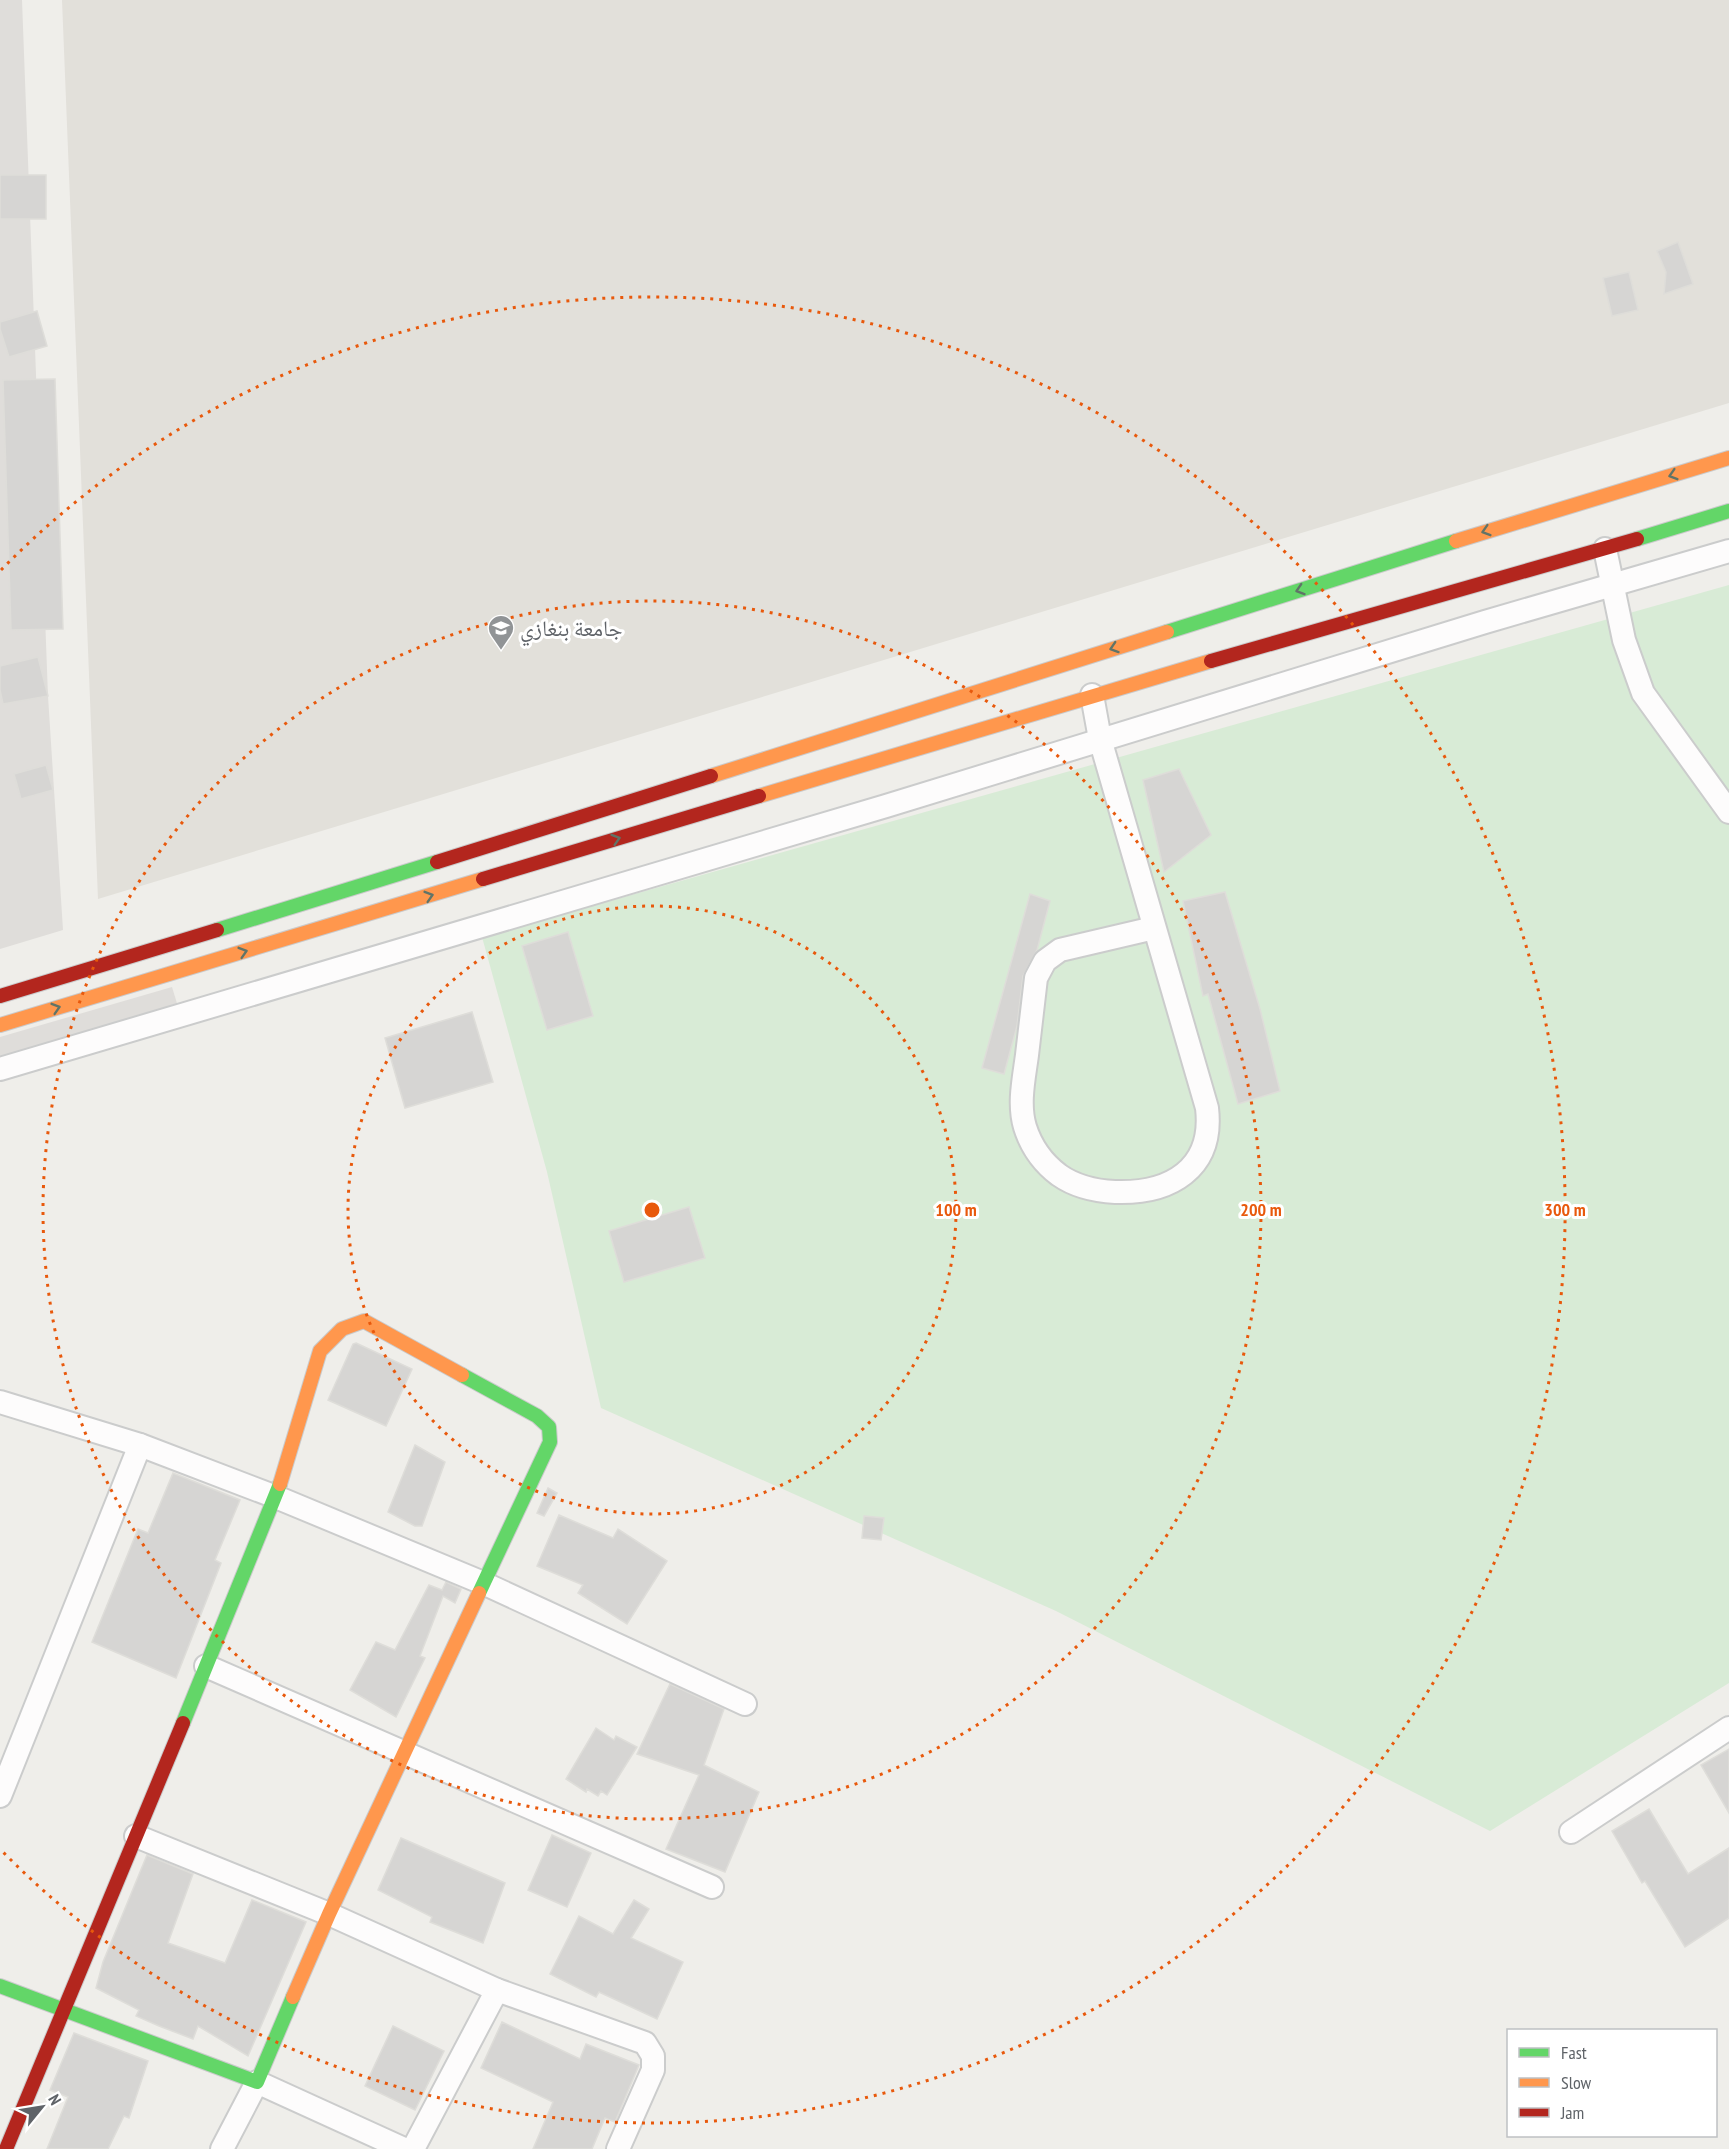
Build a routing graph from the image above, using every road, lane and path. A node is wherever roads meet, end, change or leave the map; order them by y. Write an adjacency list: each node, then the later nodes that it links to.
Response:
1 (1729, 458): 10 (main road, one-way to 10)
2 (1729, 511): 3 (main road)
3 (1605, 549): 5 (street); 6 (main road)
4 (1729, 551): 5 (street)
5 (1613, 585): 7 (street); 8 (street)
6 (1092, 695): 7 (street); 11 (main road, one-way to 6)
7 (1100, 739): 9 (street); 12 (street)
8 (1729, 812)
9 (1154, 928): 9 (street)
10 (0, 996)
11 (0, 1025)
12 (0, 1069)
13 (0, 1402): 14 (street)
14 (140, 1445): 15 (street); 21 (street)
15 (276, 1497): 16 (street); 16 (main road); 17 (main road)
16 (483, 1582): 18 (street); 20 (main road)
17 (206, 1666): 20 (street); 23 (main road)
18 (745, 1704)
19 (1729, 1728): 22 (street)
20 (405, 1752): 24 (street); 25 (main road)
21 (0, 1796)
22 (1571, 1832)
23 (136, 1836): 25 (street); 28 (main road)
24 (712, 1887)
25 (329, 1914): 27 (street); 29 (main road)
26 (0, 1986): 28 (main road)
27 (497, 1990): 33 (street); 34 (street)
28 (63, 2011): 29 (main road); 30 (main road)
29 (256, 2082): 31 (street); 32 (street)
30 (6, 2149)
31 (222, 2149)
32 (404, 2149)
33 (413, 2149)
34 (618, 2149)

